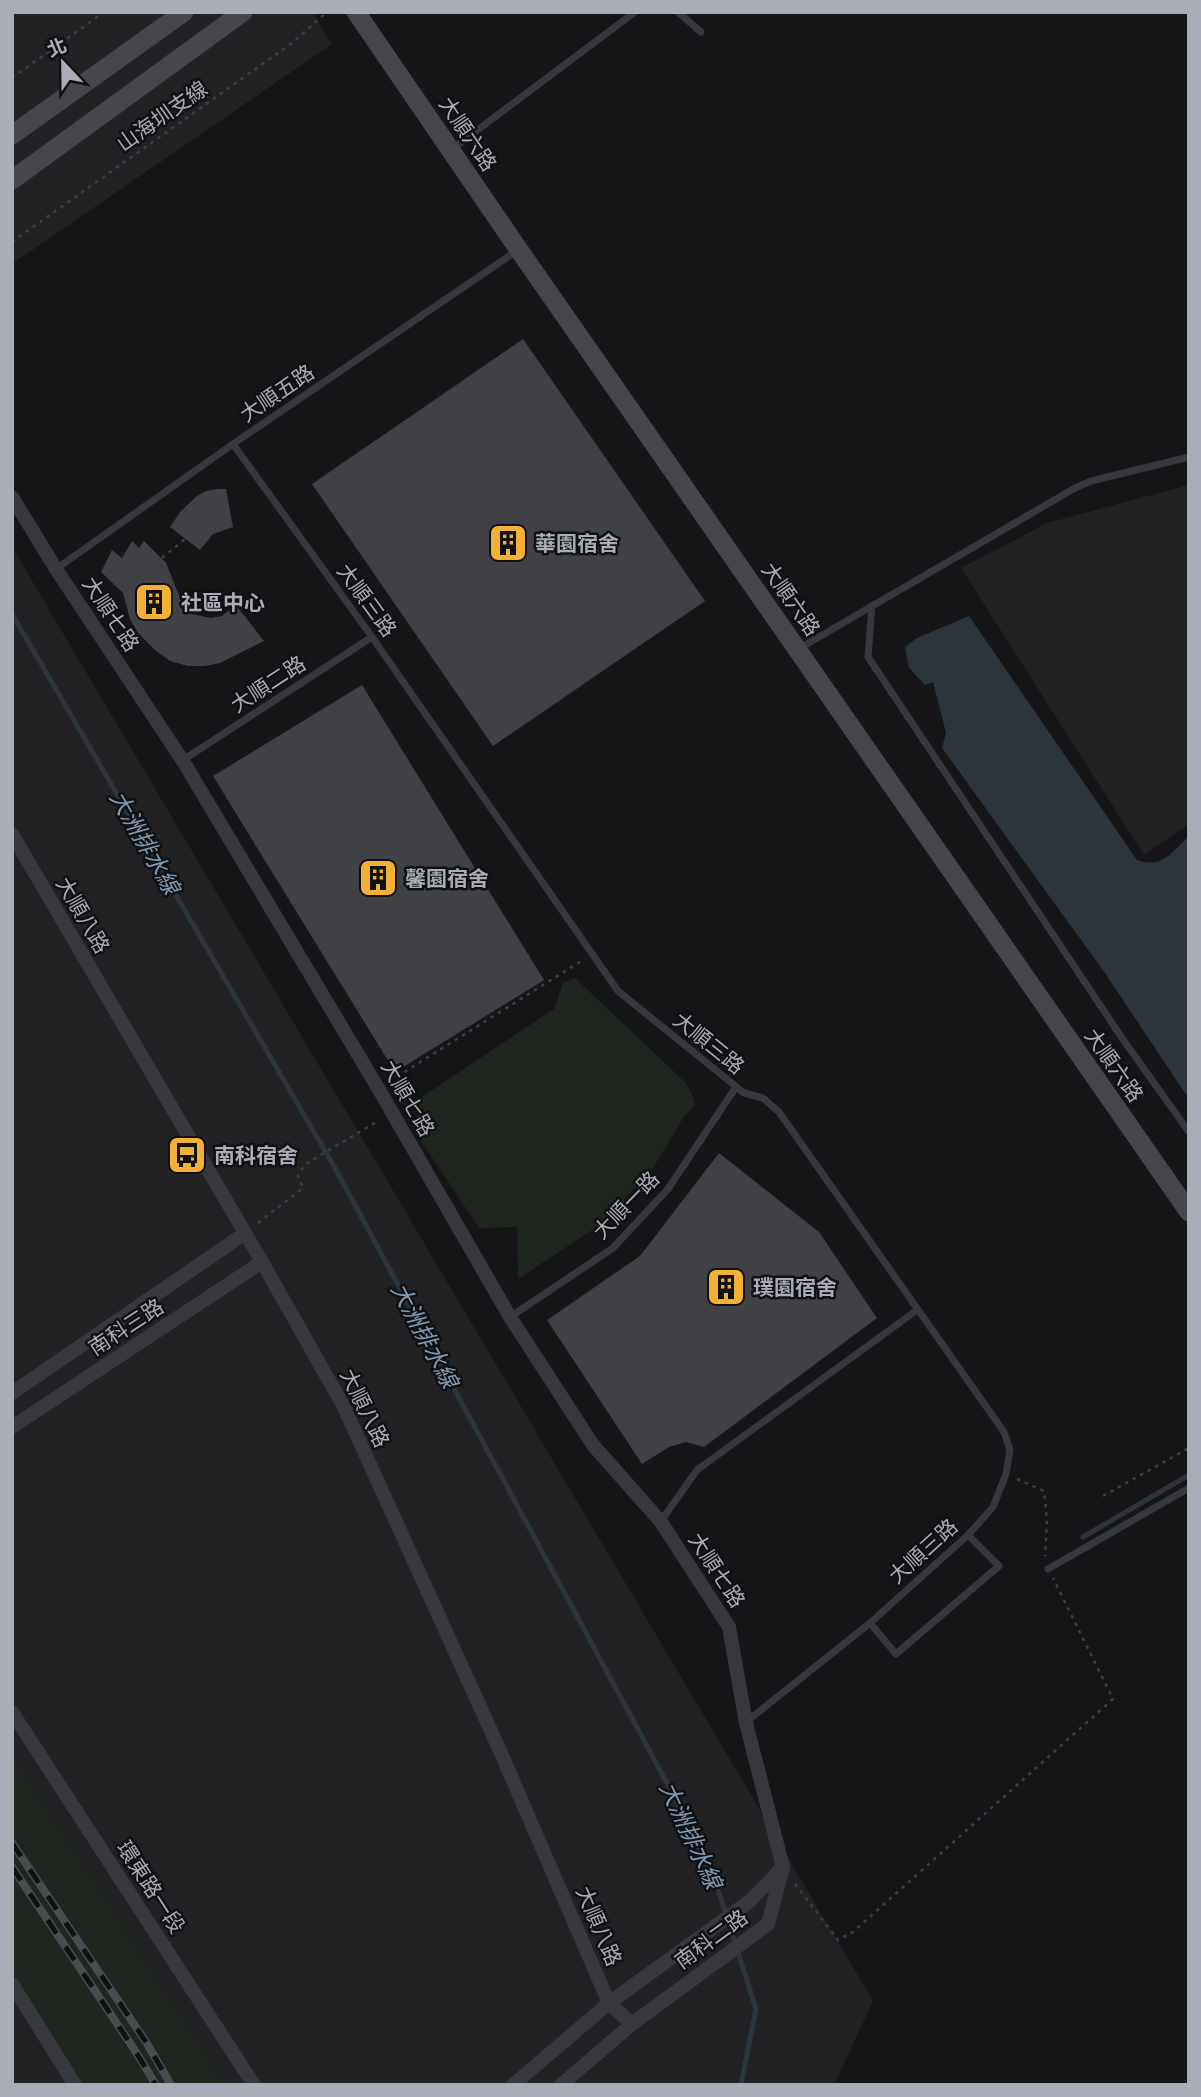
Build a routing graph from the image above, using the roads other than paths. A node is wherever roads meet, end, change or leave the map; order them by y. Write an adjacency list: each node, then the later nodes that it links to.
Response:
1 (184, 12): 7 (street)
2 (243, 12): 9 (street)
3 (356, 12): 8 (street, 大順六路)
4 (635, 12): 8 (lane)
5 (678, 12): 6 (lane)
6 (701, 32)
7 (12, 135)
8 (451, 150): 10 (street, 大順六路)
9 (12, 180)
10 (519, 250): 11 (lane, 大順五路); 17 (street, 大順六路)
11 (233, 444): 14 (lane, 大順五路); 16 (lane, 大順三路)
12 (1189, 457): 15 (lane)
13 (12, 498): 14 (street, 大順七路)
14 (56, 569): 18 (street, 大順七路)
15 (872, 607): 17 (lane); 21 (lane)
16 (372, 637): 18 (lane, 大順二路); 20 (lane, 大順三路)
17 (798, 649): 22 (street, 大順六路)
18 (183, 761): 26 (street, 大順七路)
19 (12, 834): 23 (street, 大順八路)
20 (736, 1087): 25 (lane, 大順三路); 26 (lane, 大順一路)
21 (1189, 1132)
22 (1189, 1212)
23 (244, 1234): 24 (street, 大順八路); 27 (street, 南科三路)
24 (262, 1262): 28 (street, 南科三路); 38 (street, 大順八路)
25 (917, 1310): 30 (lane); 31 (lane, 大順三路)
26 (510, 1317): 30 (street, 大順七路)
27 (12, 1393)
28 (12, 1427)
29 (1189, 1488): 32 (lane)
30 (661, 1522): 35 (street, 大順七路)
31 (968, 1535): 33 (lane, 大順三路); 33 (lane)
32 (1048, 1569)
33 (870, 1623): 35 (lane, 大順三路)
34 (12, 1712): 41 (street, 環東路一段)
35 (746, 1723): 36 (street, 大順七路)
36 (783, 1867): 38 (street, 南科二路); 39 (street, 南科二路)
37 (12, 1984): 40 (street)
38 (609, 2003): 39 (street, 大順八路); 42 (street, 南科二路)
39 (632, 2024): 43 (street, 南科二路)
40 (75, 2085)
41 (254, 2085)
42 (513, 2085)
43 (561, 2085)

